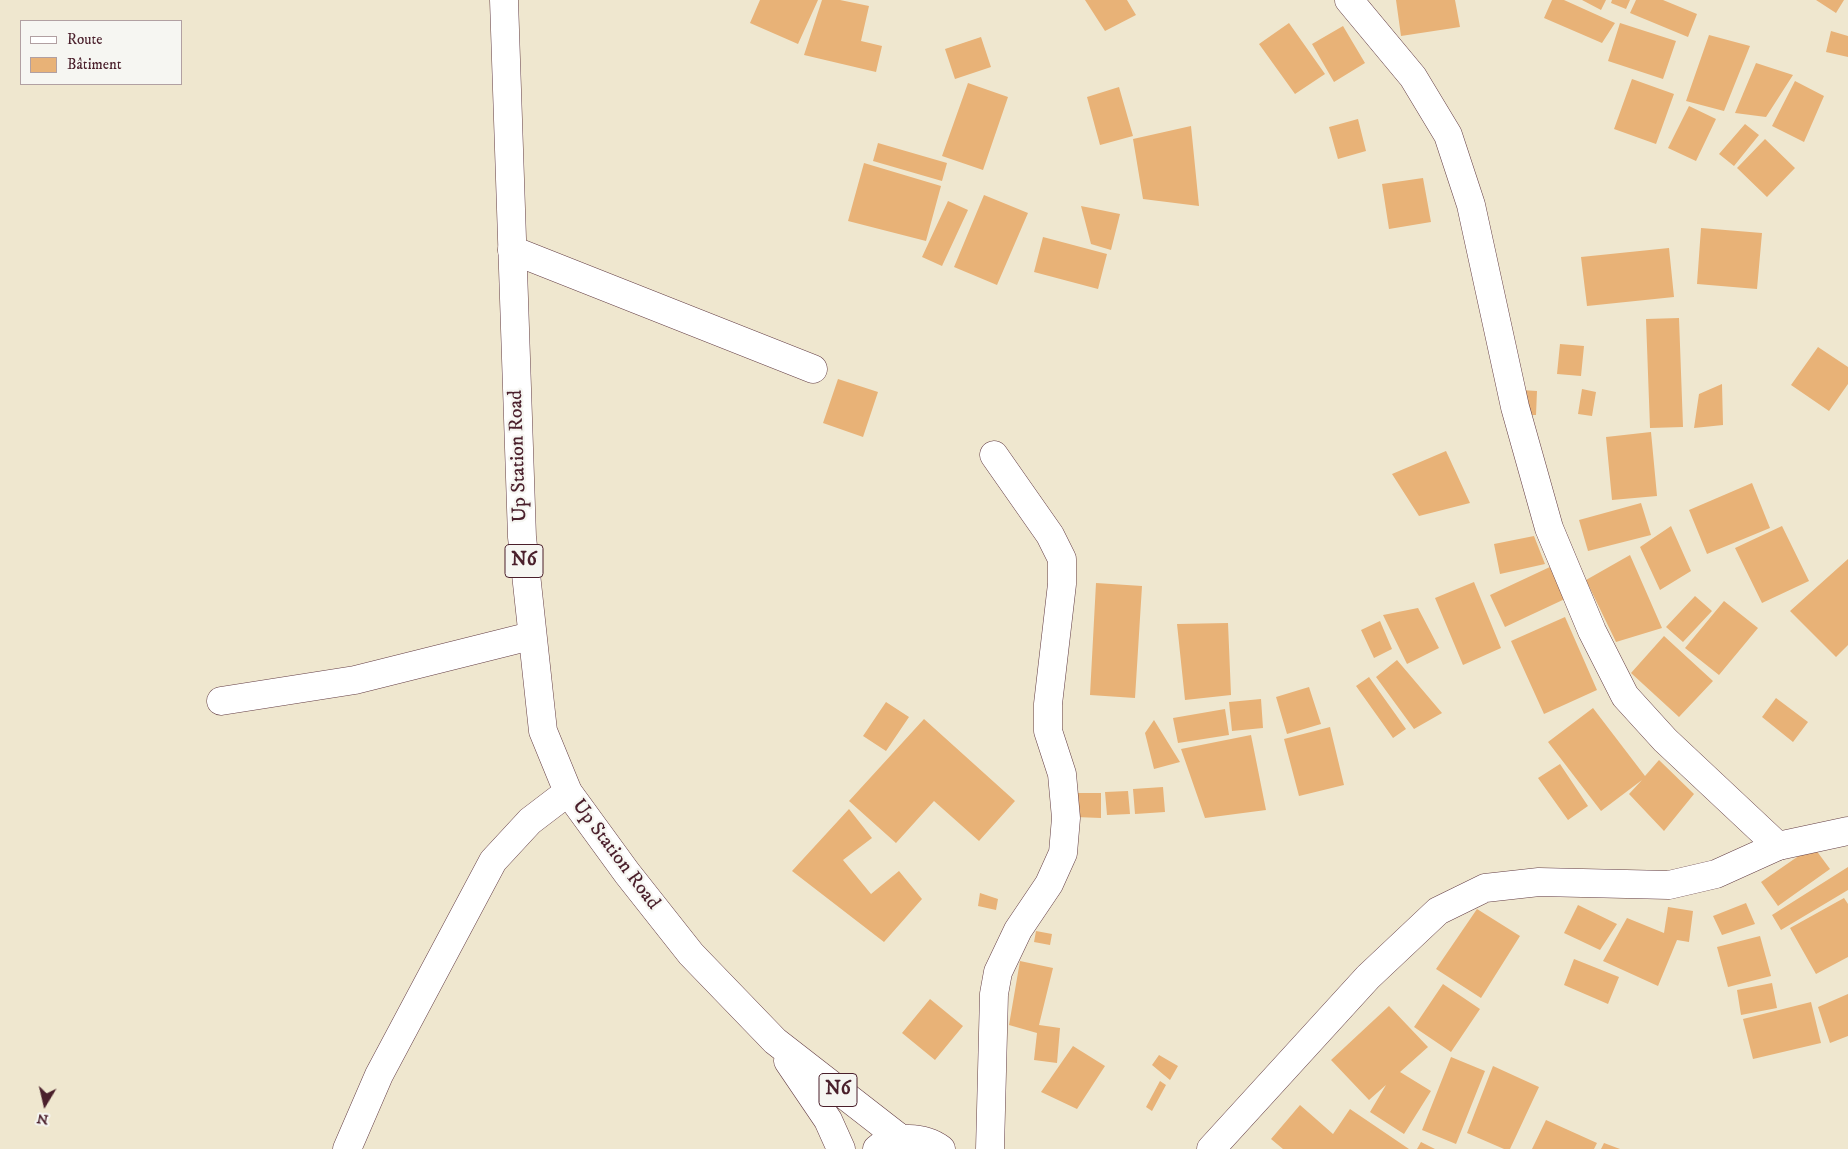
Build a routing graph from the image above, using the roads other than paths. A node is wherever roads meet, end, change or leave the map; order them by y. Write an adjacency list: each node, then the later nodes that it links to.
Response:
1 (504, 0): 3 (main road, Up Station Road / N6)
2 (1349, 0): 10 (main road)
3 (512, 250): 4 (main road); 6 (main road, Up Station Road / N6)
4 (813, 369)
5 (994, 455): 16 (main road)
6 (532, 636): 7 (main road); 8 (main road, Up Station Road / N6)
7 (221, 701)
8 (568, 792): 11 (main road, Up Station Road / N6); 13 (main road)
9 (1848, 831): 10 (main road)
10 (1778, 846): 17 (main road)
11 (775, 1041): 12 (main road, N6); 14 (main road, N6)
12 (889, 1144): 15 (main road, N6)
13 (346, 1149)
14 (841, 1149)
15 (941, 1149)
16 (990, 1149)
17 (1211, 1149)

